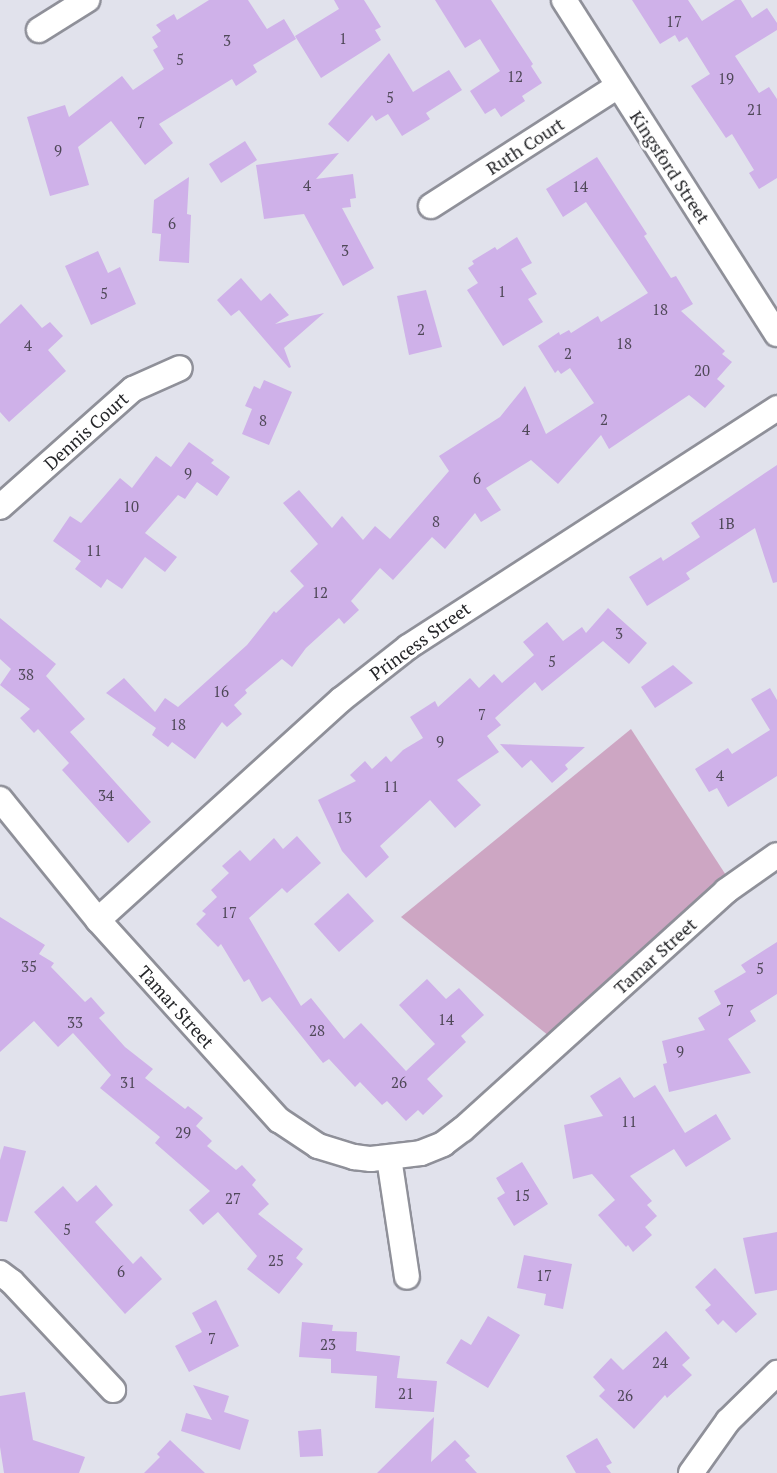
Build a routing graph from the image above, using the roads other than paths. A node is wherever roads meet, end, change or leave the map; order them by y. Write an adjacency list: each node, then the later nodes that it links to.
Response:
1 (87, 0): 3 (street)
2 (564, 0): 4 (street, Kingsford Street)
3 (39, 30)
4 (618, 86): 5 (street, Ruth Court); 6 (street, Kingsford Street)
5 (431, 206)
6 (777, 334)
7 (180, 368): 9 (street, Dennis Court)
8 (777, 408): 12 (street, Princess Street)
9 (0, 507)
10 (1, 803): 12 (street, Tamar Street)
11 (777, 855): 13 (street, Tamar Street)
12 (98, 920): 13 (street, Tamar Street)
13 (389, 1158): 15 (street)
14 (0, 1273): 17 (street)
15 (406, 1277)
16 (777, 1372): 18 (street)
17 (113, 1390)
18 (691, 1473)

